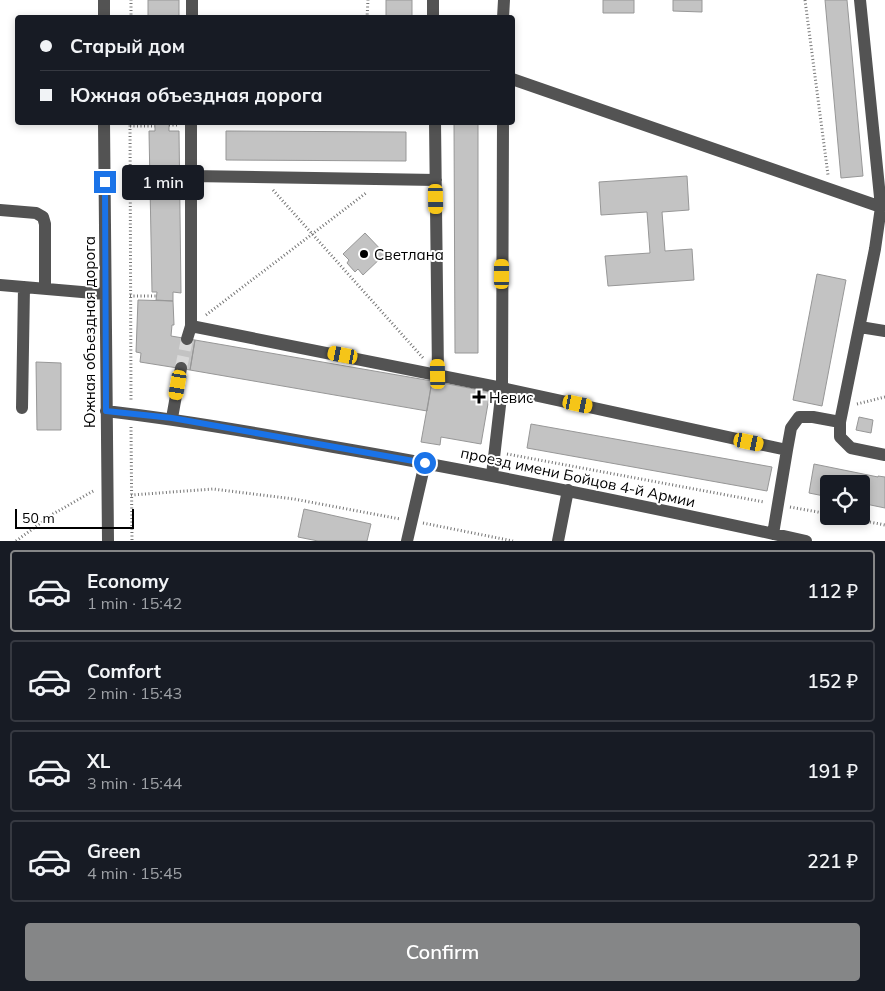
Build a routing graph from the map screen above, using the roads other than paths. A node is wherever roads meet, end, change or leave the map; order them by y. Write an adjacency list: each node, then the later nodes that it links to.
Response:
1 (104, 0): 6 (street)
2 (192, 0): 7 (street)
3 (433, 0): 8 (street)
4 (504, 0): 9 (street)
5 (860, 0): 15 (street)
6 (104, 15)
7 (192, 15)
8 (433, 15)
9 (503, 15)
10 (515, 80): 18 (street)
11 (104, 125): 23 (street, Южная объездная дорога)
12 (191, 125): 16 (street)
13 (435, 125): 17 (street)
14 (503, 125): 30 (street)
15 (880, 143): 18 (street)
16 (191, 176): 17 (street); 24 (street)
17 (436, 180): 29 (street)
18 (881, 207): 25 (street)
19 (0, 210): 22 (street)
20 (0, 285): 21 (street)
21 (24, 287): 22 (street); 31 (street)
22 (45, 289): 23 (street)
23 (105, 294): 32 (street, Южная объездная дорога)
24 (191, 326): 27 (street); 29 (street)
25 (860, 327): 26 (street); 34 (street)
26 (885, 331)
27 (187, 339)
28 (181, 368): 33 (street)
29 (438, 374): 30 (street)
30 (502, 388): 35 (street); 38 (street)
31 (22, 408)
32 (106, 411): 33 (street, проезд имени Бойцов 4-й Армии); 42 (street, Южная объездная дорога)
33 (172, 418): 37 (street, проезд имени Бойцов 4-й Армии)
34 (840, 422): 35 (street); 36 (street)
35 (787, 450): 40 (street)
36 (885, 455)
37 (425, 463): 38 (street, проезд имени Бойцов 4-й Армии); 43 (street)
38 (492, 475): 39 (street, проезд имени Бойцов 4-й Армии)
39 (568, 490): 41 (street, проезд имени Бойцов 4-й Армии); 44 (street)
40 (773, 534): 41 (street, проезд имени Бойцов 4-й Армии); 45 (street, проезд имени Бойцов 4-й Армии)
41 (755, 536)
42 (108, 541)
43 (407, 541)
44 (558, 541)
45 (806, 541)

